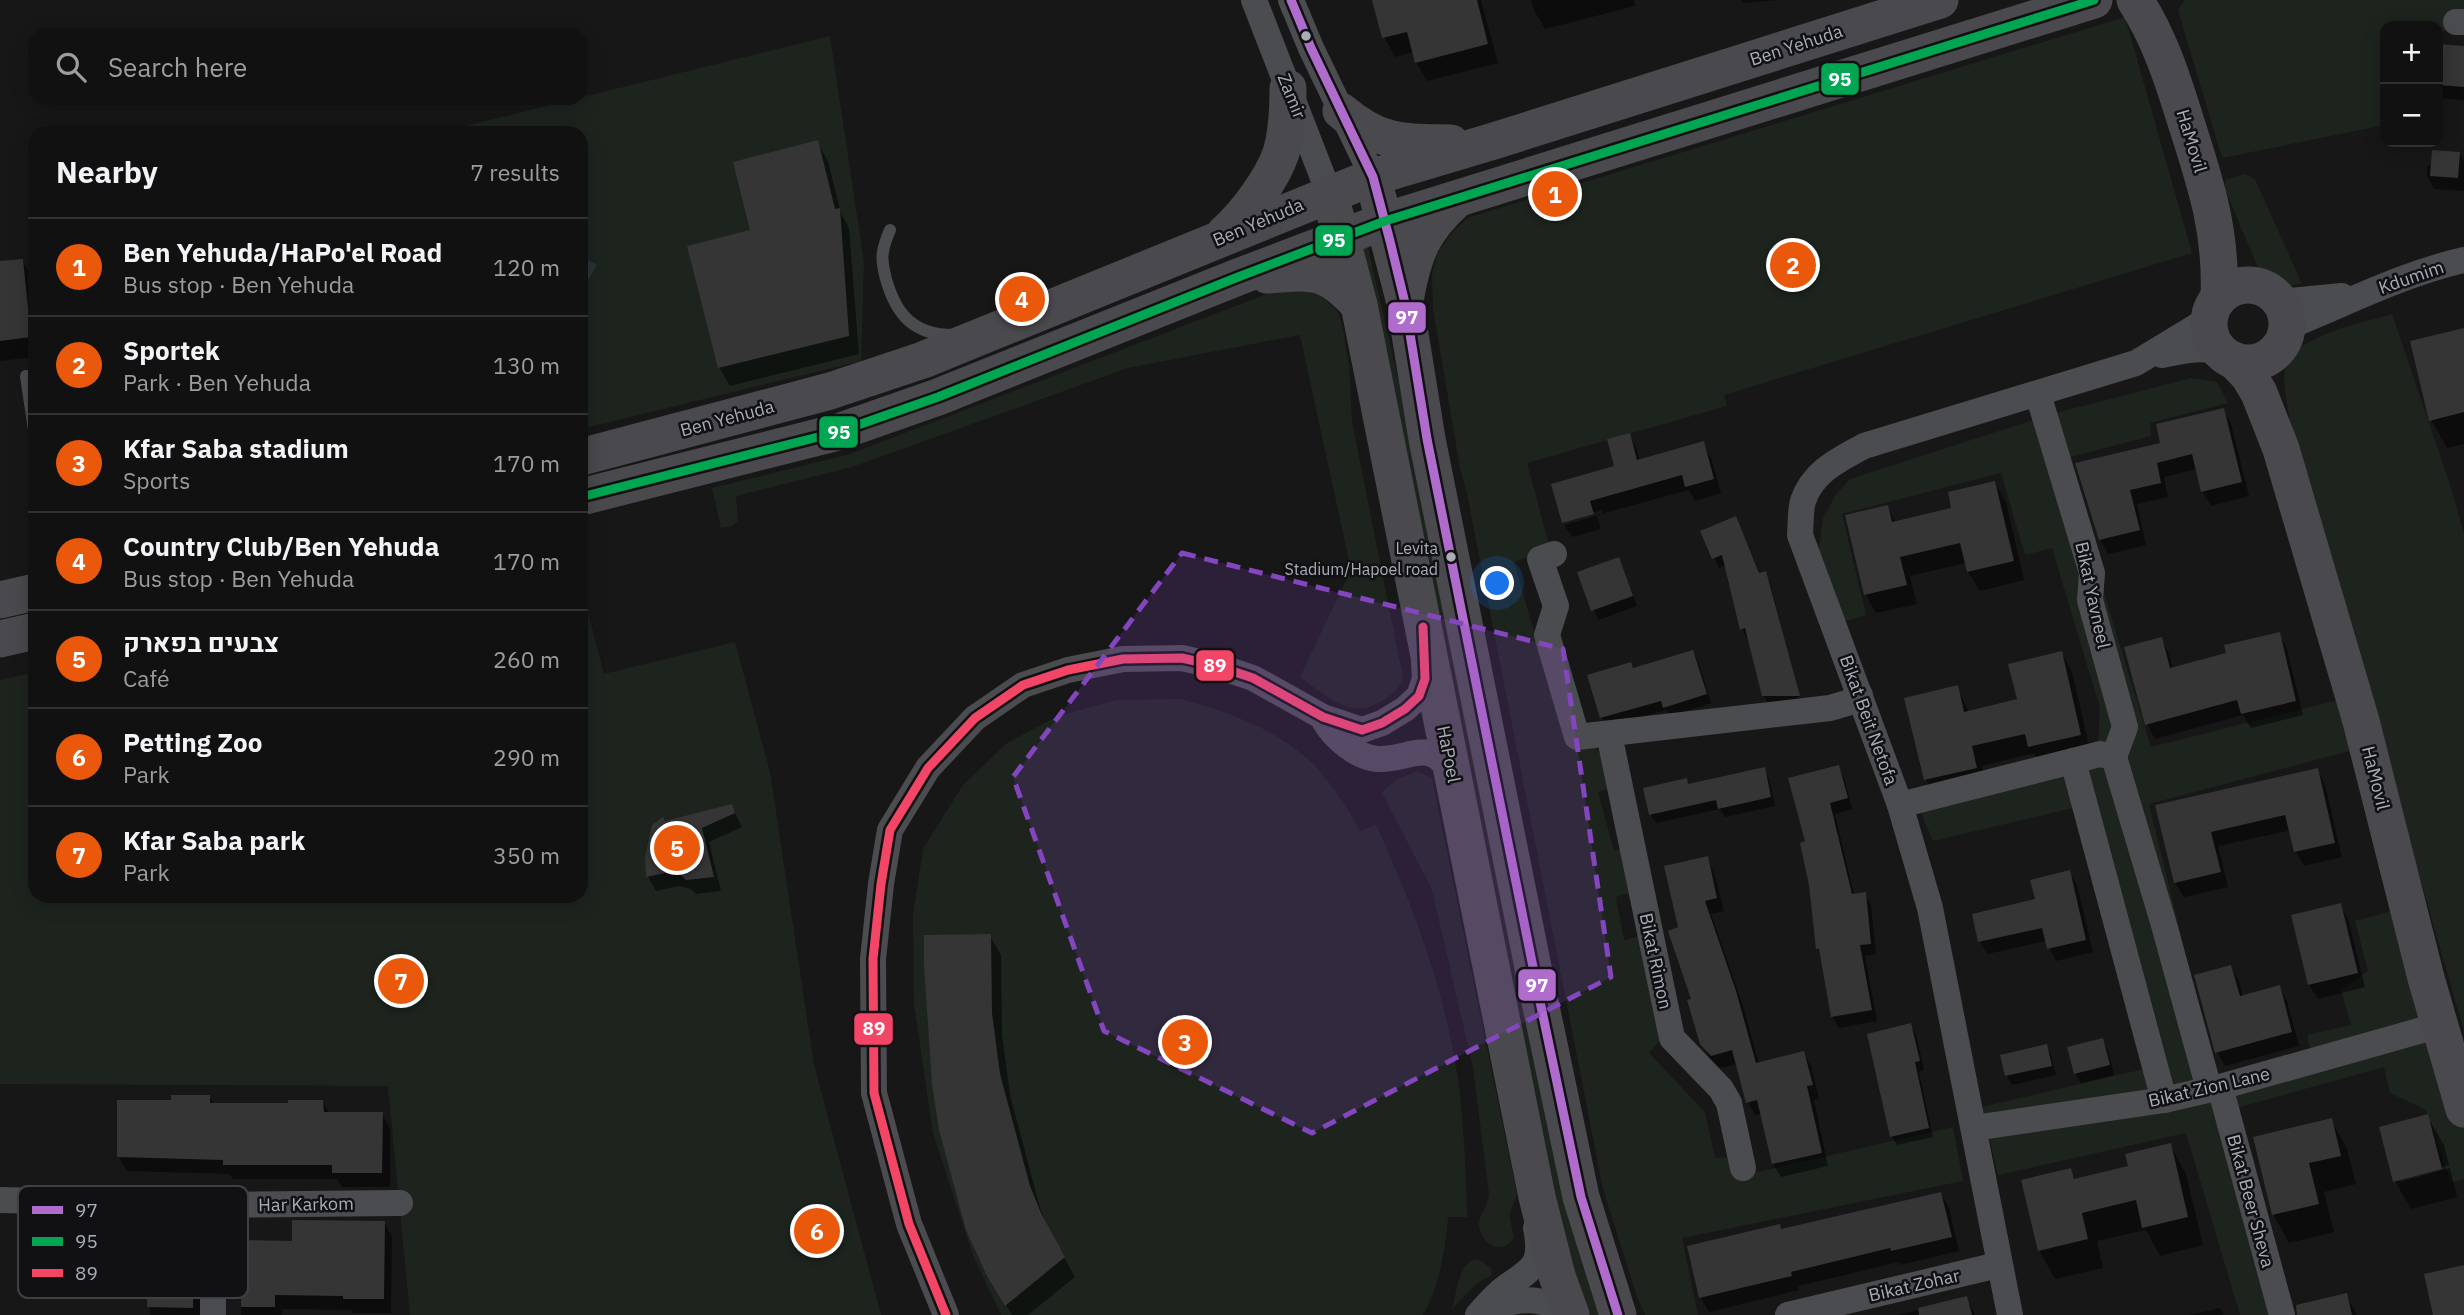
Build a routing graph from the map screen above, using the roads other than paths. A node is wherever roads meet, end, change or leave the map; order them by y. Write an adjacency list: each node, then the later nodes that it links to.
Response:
1 (1254, 0): 8 (street, Zamir)
2 (1291, 0): 9 (street, Zamir)
3 (1940, 0): 10 (main road, Ben Yehuda)
4 (2094, 0): 13 (main road)
5 (2135, 0): 7 (main road, HaMovil)
6 (2162, 0): 7 (main road, HaMovil)
7 (2166, 59): 15 (main road, HaMovil)
8 (1288, 88): 12 (street, Zamir); 18 (main road)
9 (1341, 111): 10 (main road); 11 (street, Zamir)
10 (1497, 140): 11 (main road, Ben Yehuda)
11 (1373, 177): 12 (main road, Ben Yehuda); 14 (main road)
12 (1329, 193): 17 (main road, HaPoel); 18 (main road, Ben Yehuda)
13 (1457, 200): 14 (main road); 21 (main road)
14 (1385, 221): 17 (main road); 21 (main road)
15 (2216, 223): 22 (main road, HaMovil); 24 (main road, HaMovil)
16 (890, 230): 25 (lane)
17 (1342, 236): 20 (main road); 23 (main road, HaPoel)
18 (1218, 239): 25 (main road, Ben Yehuda)
19 (2464, 260): 24 (street, Kdumim)
20 (1238, 277): 23 (main road); 33 (main road)
21 (1405, 303): 62 (main road)
22 (2216, 303): 24 (main road); 26 (main road); 27 (street, Bikat Beit Netofa)
23 (1359, 305): 37 (main road, HaPoel)
24 (2275, 317): 26 (main road); 31 (main road, HaMovil)
25 (998, 329): 32 (main road, Ben Yehuda)
26 (2227, 356): 27 (street, Bikat Beit Netofa); 31 (main road, HaMovil)
27 (2147, 358): 30 (street, Bikat Beit Netofa)
28 (26, 376): 29 (lane)
29 (28, 390)
30 (2038, 394): 40 (street, Bikat Beit Netofa); 43 (street, Bikat Yavneel)
31 (2281, 449): 47 (main road, HaMovil)
32 (588, 455)
33 (588, 495)
34 (1554, 554): 42 (street)
35 (28, 594): 36 (main road)
36 (0, 600)
37 (1423, 627): 41 (street); 45 (main road, HaPoel)
38 (28, 633): 39 (main road)
39 (0, 639)
40 (1860, 695): 42 (street); 46 (street, Bikat Beit Netofa)
41 (1323, 717): 45 (street); 59 (street)
42 (1609, 734): 52 (street, Bikat Rimon)
43 (2113, 757): 44 (street); 48 (street)
44 (2073, 761): 46 (street); 49 (street)
45 (1454, 779): 53 (main road, HaPoel)
46 (1900, 805): 51 (street, Bikat Beit Netofa)
47 (2440, 1025): 48 (street, Bikat Zion Lane); 50 (main road, HaMovil)
48 (2214, 1088): 49 (street, Bikat Zion Lane); 65 (street, Bikat Beer Sheva)
49 (2164, 1100): 51 (street, Bikat Zion Lane)
50 (2464, 1109)
51 (1974, 1128): 58 (street, Bikat Beit Netofa)
52 (1743, 1168)
53 (1537, 1197): 60 (street); 61 (main road, HaPoel)
54 (0, 1200): 55 (street, Har Karkom)
55 (18, 1200)
56 (400, 1203): 57 (street, Har Karkom)
57 (248, 1205)
58 (1998, 1265): 63 (street, Bikat Zohar); 64 (street, Bikat Beit Netofa)
59 (946, 1315)
60 (1479, 1315): 61 (street)
61 (1569, 1315)
62 (1618, 1315)
63 (1788, 1315)
64 (2010, 1315)
65 (2283, 1315)

